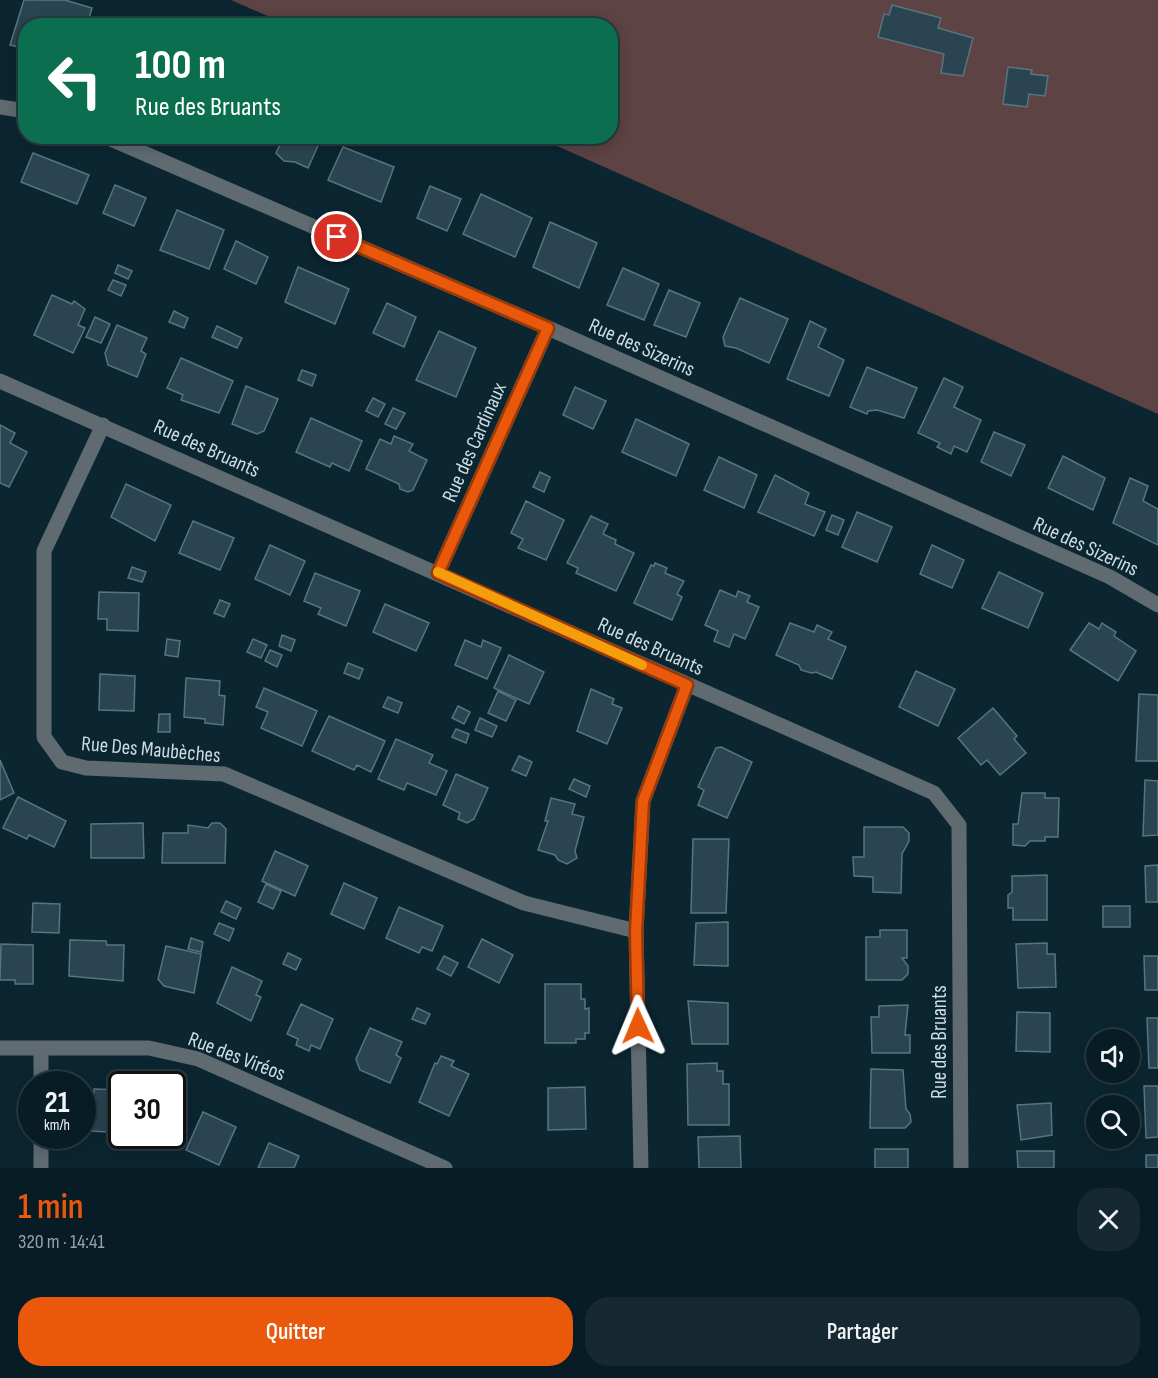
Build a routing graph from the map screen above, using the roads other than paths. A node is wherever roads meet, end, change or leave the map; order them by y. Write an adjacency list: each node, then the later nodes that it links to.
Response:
1 (0, 107): 2 (street)
2 (18, 110)
3 (122, 144): 4 (street, Rue des Sizerins)
4 (548, 328): 7 (street, Rue des Cardinaux); 8 (street, Rue des Sizerins)
5 (0, 381): 6 (street, Rue des Bruants)
6 (103, 425): 7 (street, Rue des Bruants); 10 (street, Rue Des Maubèches)
7 (438, 573): 9 (street, Rue des Bruants)
8 (1158, 605)
9 (687, 685): 10 (street); 18 (street, Rue des Bruants)
10 (636, 931): 17 (street)
11 (0, 1048): 12 (street, Rue des Viréos)
12 (41, 1050): 13 (street); 16 (street, Rue des Viréos)
13 (41, 1071)
14 (41, 1149): 15 (street)
15 (41, 1168)
16 (445, 1168)
17 (641, 1168)
18 (961, 1168)

